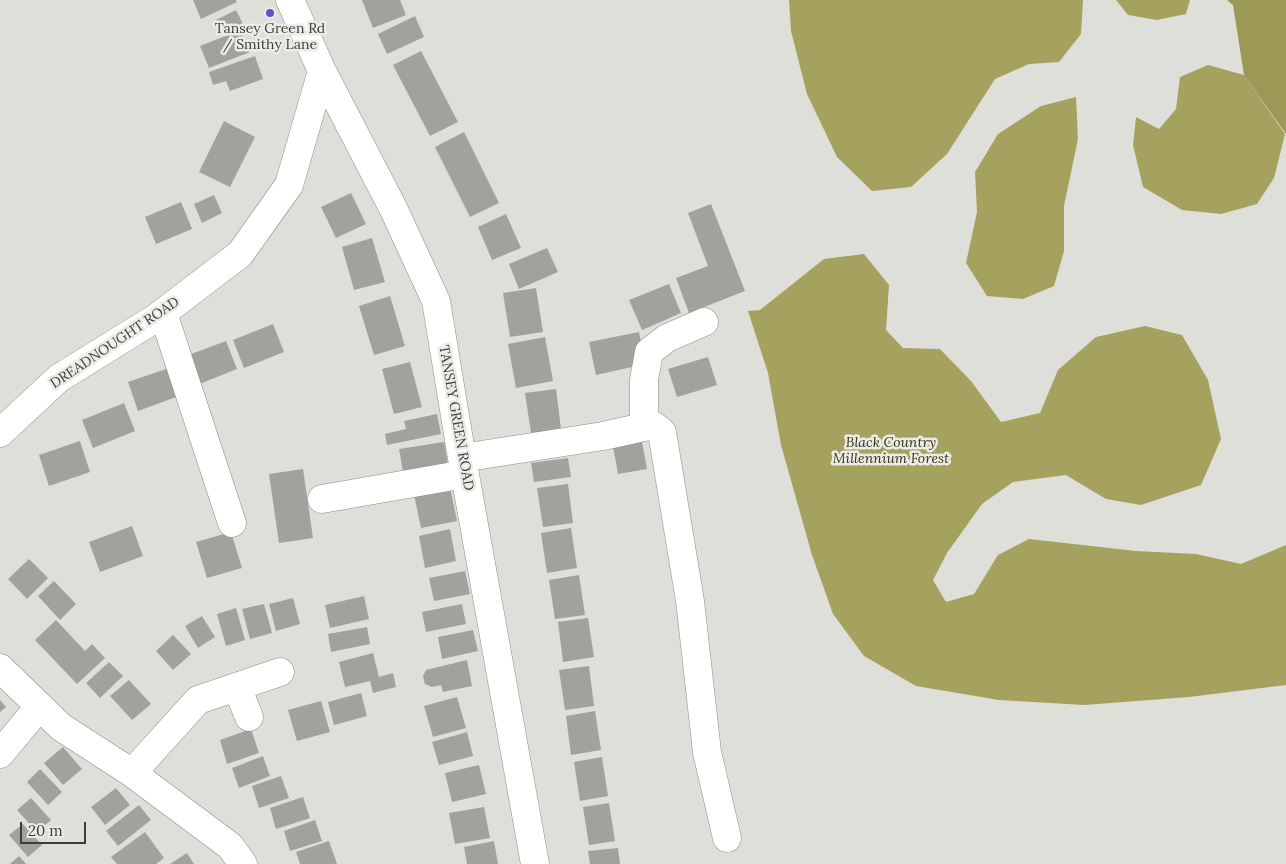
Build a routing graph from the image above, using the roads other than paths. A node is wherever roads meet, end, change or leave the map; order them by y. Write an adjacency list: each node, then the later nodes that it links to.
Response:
1 (290, 0): 2 (street, TANSEY GREEN ROAD)
2 (322, 71): 3 (street, DREADNOUGHT ROAD); 7 (street, TANSEY GREEN ROAD)
3 (163, 313): 6 (street, DREADNOUGHT ROAD); 9 (street)
4 (704, 322): 5 (street)
5 (644, 427): 7 (street); 17 (street)
6 (0, 434)
7 (464, 466): 8 (street); 19 (street, TANSEY GREEN ROAD)
8 (322, 499)
9 (232, 523)
10 (0, 668): 13 (street)
11 (280, 672): 12 (street)
12 (238, 687): 14 (street); 16 (street)
13 (39, 707): 15 (street); 16 (street)
14 (249, 718)
15 (0, 754)
16 (132, 774): 18 (street)
17 (727, 838)
18 (243, 864)
19 (534, 864)

